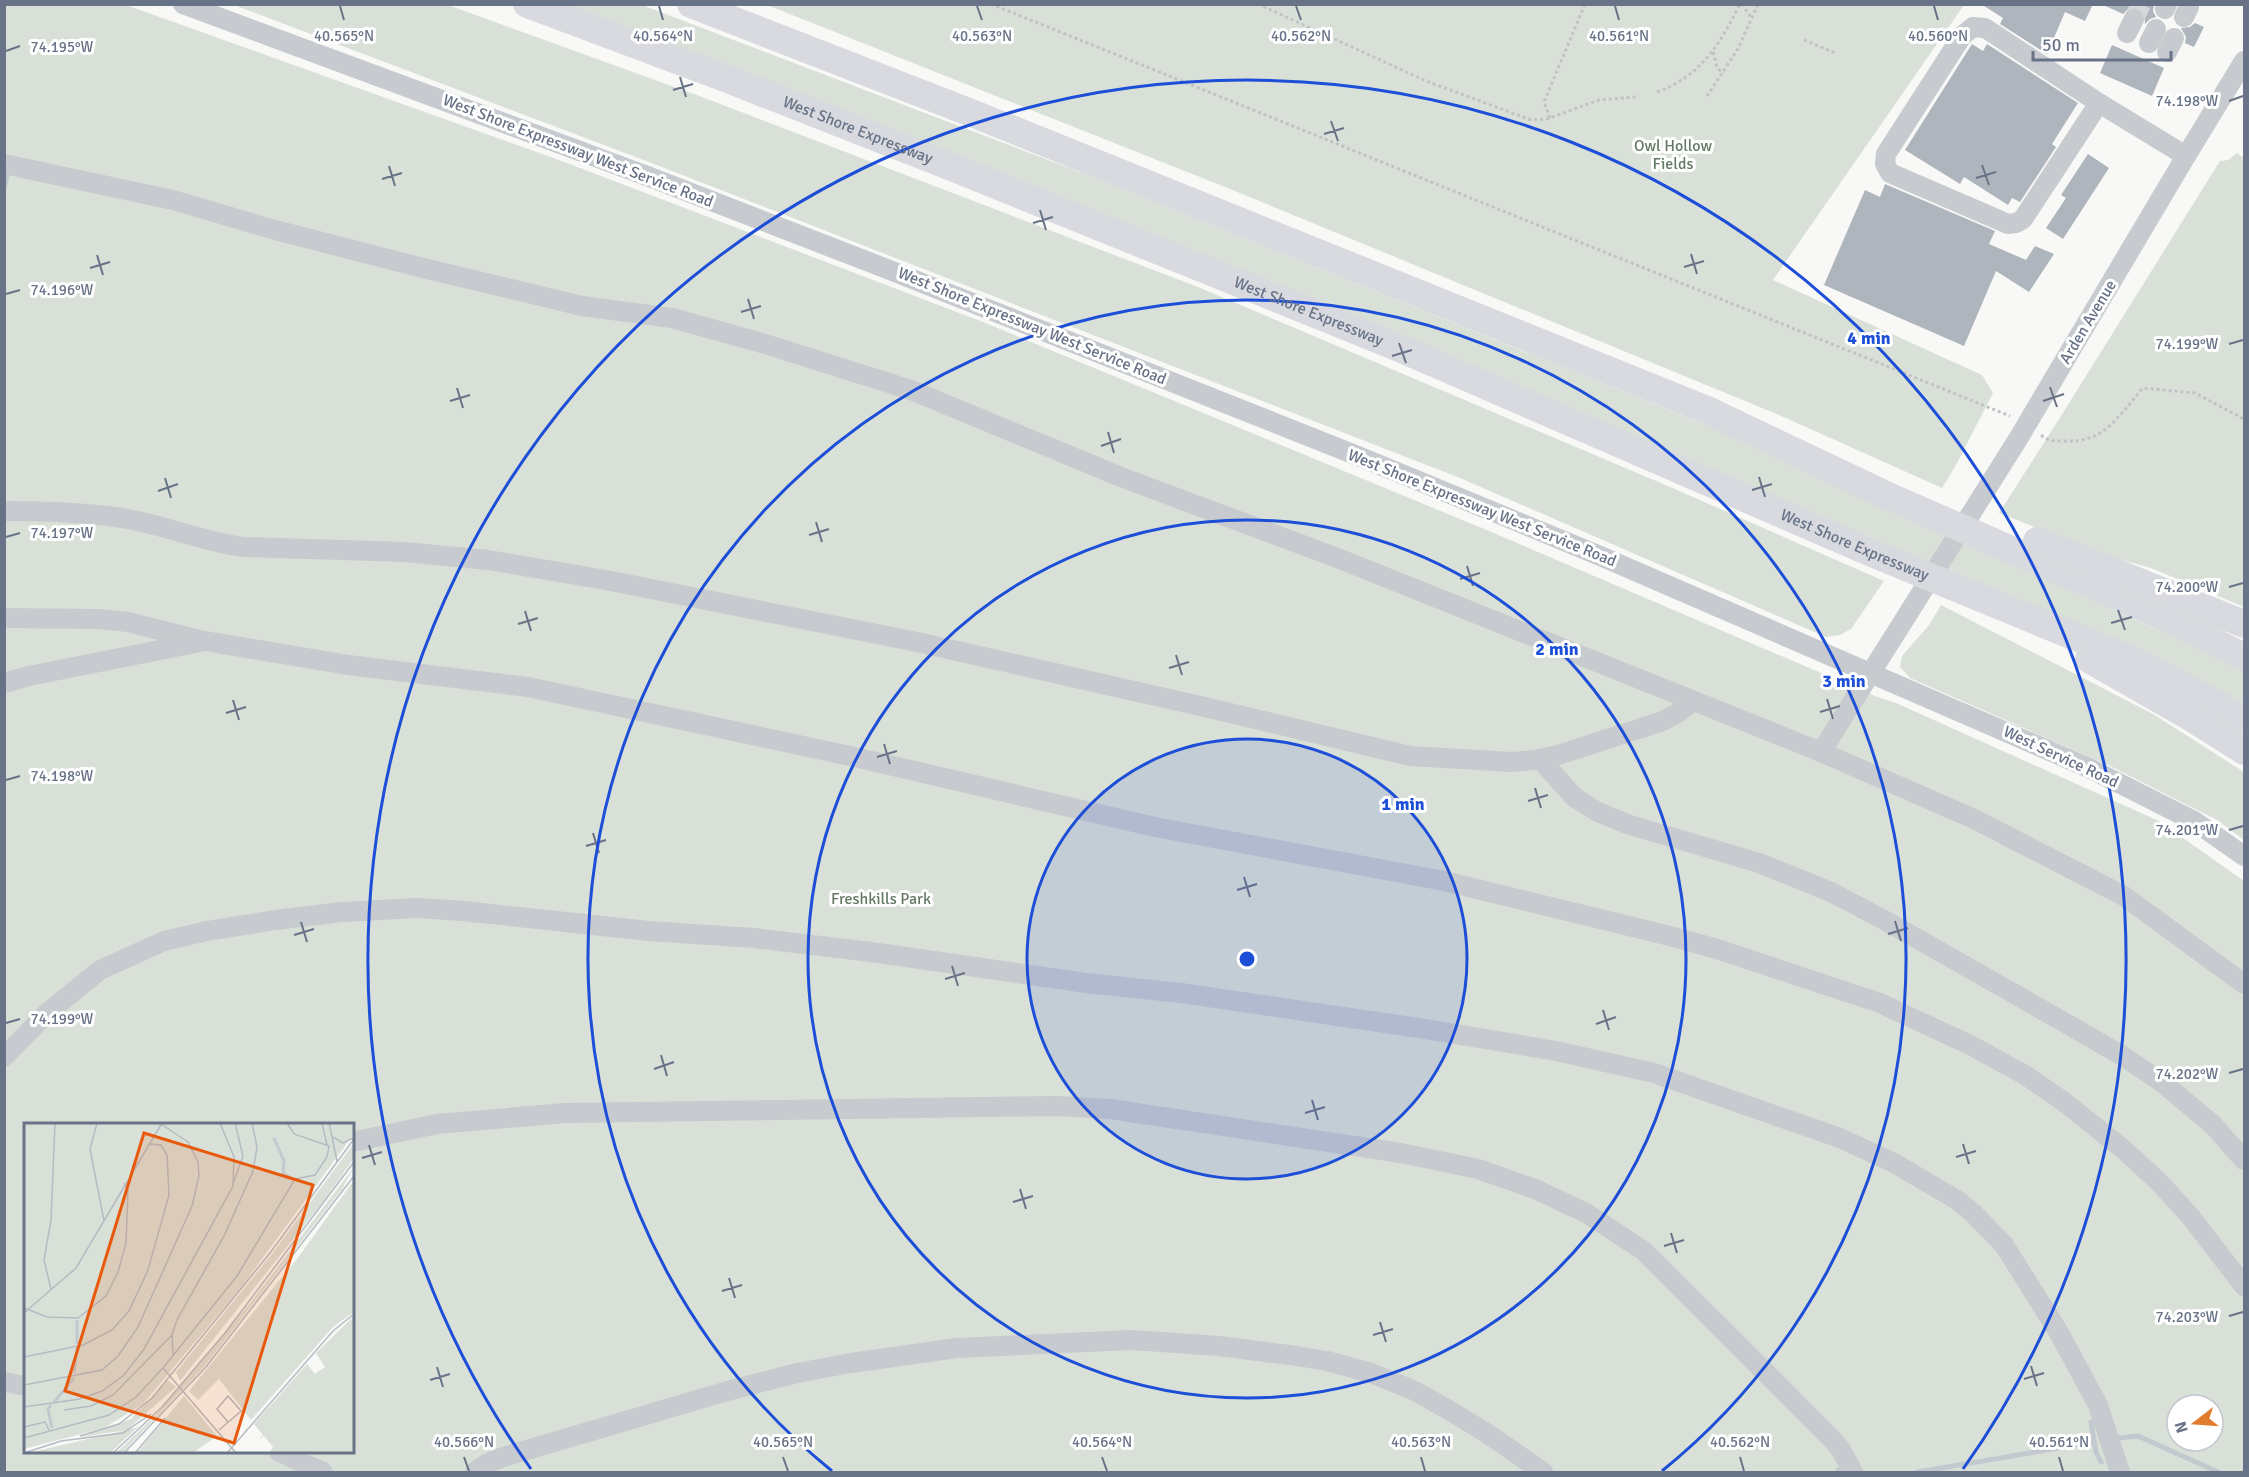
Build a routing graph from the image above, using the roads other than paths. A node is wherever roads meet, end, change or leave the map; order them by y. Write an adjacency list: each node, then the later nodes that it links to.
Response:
1 (183, 4): 15 (street, West Shore Expressway West Service Road)
2 (527, 4): 10 (highway, West Shore Expressway)
3 (691, 4): 8 (highway)
4 (2244, 61): 6 (street, Arden Avenue)
5 (2098, 103): 5 (street); 6 (street)
6 (2186, 156): 15 (street, Arden Avenue)
7 (4, 164): 17 (street)
8 (1707, 410): 12 (highway); 14 (highway)
9 (4, 511): 21 (street)
10 (1874, 554): 18 (highway, West Shore Expressway); 19 (highway)
11 (4, 618): 13 (street)
12 (2244, 624)
13 (205, 641): 16 (street); 27 (street)
14 (2244, 657)
15 (1871, 672): 20 (street, Arden Avenue); 22 (street, West Service Road)
16 (4, 683)
17 (1693, 701): 20 (street); 21 (street)
18 (2244, 718)
19 (2244, 751)
20 (1821, 752): 23 (street)
21 (1540, 759): 26 (street)
22 (2244, 856)
23 (2244, 984)
24 (4, 1057): 35 (street)
25 (354, 1142): 34 (street)
26 (2244, 1160)
27 (2244, 1286)
28 (4, 1382): 29 (street)
29 (24, 1386)
30 (281, 1453): 31 (street)
31 (323, 1473)
32 (476, 1473): 33 (street)
33 (1543, 1473)
34 (1853, 1473)
35 (2120, 1473)

